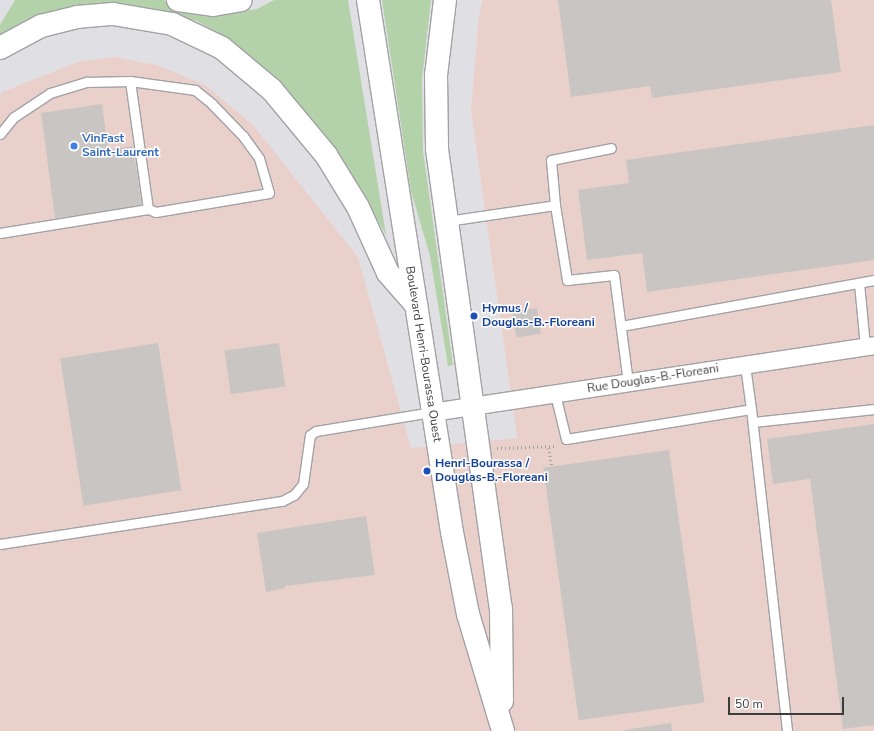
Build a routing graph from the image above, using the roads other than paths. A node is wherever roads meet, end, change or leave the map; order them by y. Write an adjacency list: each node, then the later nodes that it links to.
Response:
1 (178, 0): 2 (main road)
2 (241, 0)
3 (368, 0): 15 (main road, Boulevard Henri-Bourassa Ouest)
4 (445, 0): 11 (main road, Boulevard Henri-Bourassa Ouest)
5 (0, 48): 15 (main road)
6 (130, 81): 7 (lane); 10 (lane); 10 (lane)
7 (0, 134)
8 (611, 148): 9 (lane)
9 (555, 205): 11 (lane); 16 (lane)
10 (148, 209): 12 (lane)
11 (446, 222): 21 (main road, Boulevard Henri-Bourassa Ouest)
12 (0, 233)
13 (874, 280): 14 (lane)
14 (859, 283): 16 (lane); 17 (lane)
15 (416, 305): 24 (main road, Boulevard Henri-Bourassa Ouest)
16 (621, 326): 19 (lane)
17 (870, 346): 18 (street, Rue Douglas-B.-Floreani)
18 (745, 365): 19 (street, Rue Douglas-B.-Floreani); 22 (lane)
19 (628, 383): 20 (street, Rue Douglas-B.-Floreani)
20 (554, 394): 21 (street, Rue Douglas-B.-Floreani); 22 (lane)
21 (473, 406): 24 (street, Rue Douglas-B.-Floreani); 27 (main road, Boulevard Henri-Bourassa Ouest)
22 (751, 409): 25 (lane)
23 (874, 409): 25 (lane)
24 (432, 412): 26 (lane); 27 (main road, Boulevard Henri-Bourassa Ouest)
25 (753, 422): 28 (lane)
26 (0, 544)
27 (502, 729)
28 (787, 731)

